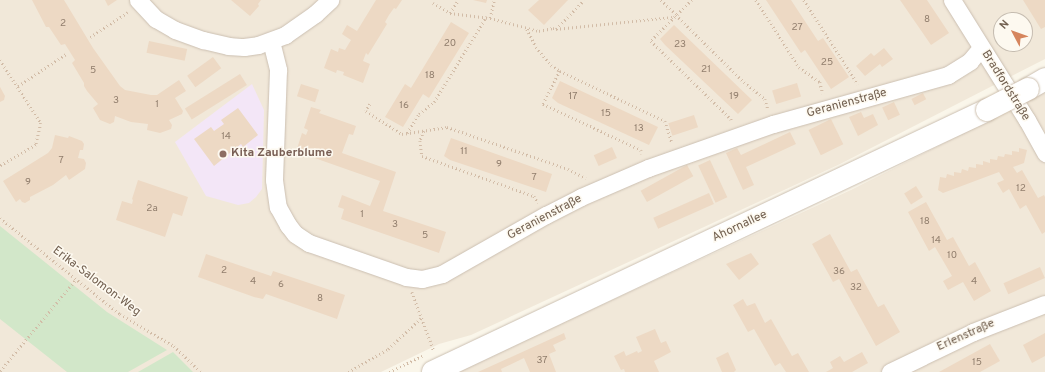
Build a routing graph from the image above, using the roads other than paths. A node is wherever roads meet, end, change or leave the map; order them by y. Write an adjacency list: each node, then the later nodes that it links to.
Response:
1 (330, 0): 4 (street)
2 (952, 0): 5 (street, Bradfordstraße)
3 (139, 2): 4 (street)
4 (271, 41): 5 (street, Geranienstraße)
5 (981, 48): 7 (street, Bradfordstraße)
6 (1036, 84): 9 (main road, Ahornallee, bridge)
7 (1045, 153)
8 (1045, 304): 10 (street, Erlenstraße)
9 (433, 372)
10 (890, 372)

